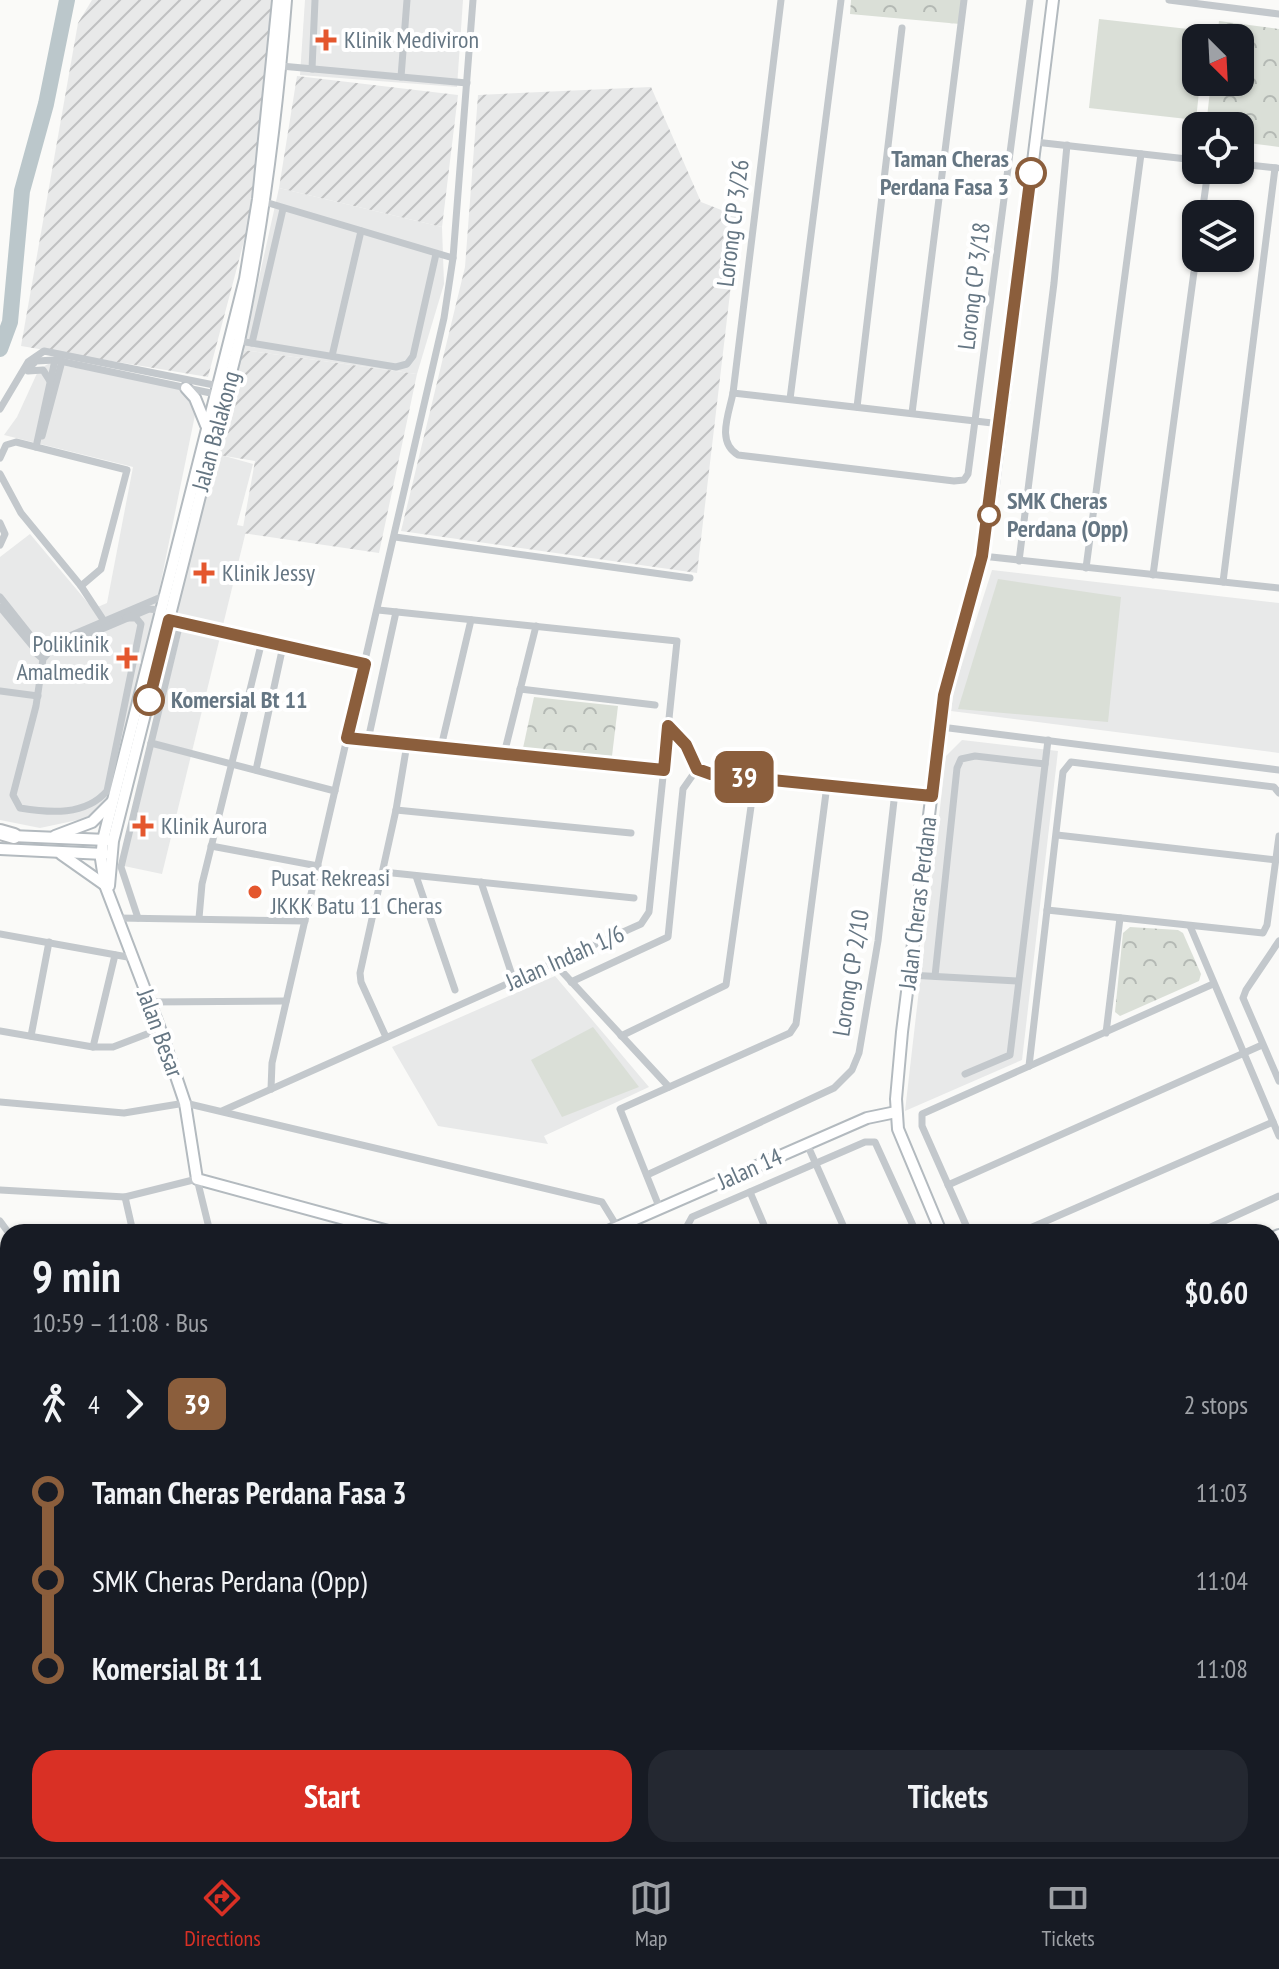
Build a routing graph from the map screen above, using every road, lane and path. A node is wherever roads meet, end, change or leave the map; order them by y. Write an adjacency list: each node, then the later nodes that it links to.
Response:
1 (278, 0): 14 (street, Jalan Balakong)
2 (286, 0): 14 (street, Jalan Balakong)
3 (315, 0): 15 (street)
4 (407, 0): 16 (street)
5 (473, 0): 17 (street)
6 (781, 0): 38 (street, Lorong CP 3/26)
7 (841, 0): 39 (street)
8 (964, 0): 42 (street)
9 (1030, 0): 43 (street, Lorong CP 3/18)
10 (1053, 0): 18 (street, Jalan Cheras Perdana)
11 (1170, 0): 12 (street)
12 (1279, 14)
13 (902, 28): 40 (street)
14 (276, 66): 15 (street); 24 (street, Jalan Balakong); 37 (street, Jalan Balakong)
15 (312, 69): 16 (street)
16 (401, 77): 17 (street)
17 (467, 83): 28 (street)
18 (1035, 142): 19 (street); 44 (street, Jalan Cheras Perdana)
19 (1067, 145): 20 (street); 54 (street)
20 (1141, 154): 21 (street); 55 (street)
21 (1182, 158)
22 (1254, 166): 23 (street)
23 (1277, 168): 58 (street)
24 (265, 202): 25 (street); 30 (street, Jalan Balakong)
25 (283, 209): 26 (street); 31 (street)
26 (361, 231): 27 (street); 32 (street)
27 (436, 254): 28 (street); 32 (street)
28 (453, 258): 51 (street)
29 (1194, 272): 56 (street)
30 (239, 341): 31 (street); 37 (street, Jalan Balakong)
31 (252, 343): 32 (street)
32 (332, 356)
33 (61, 359): 34 (street); 35 (street); 36 (street); 37 (street); 41 (street); 46 (street)
34 (27, 372): 35 (street); 41 (street)
35 (50, 381): 46 (street)
36 (186, 388): 37 (street); 45 (street)
37 (221, 391): 45 (street, Jalan Balakong); 67 (street, Jalan Balakong)
38 (733, 393): 39 (street); 49 (street, Lorong CP 3/26)
39 (790, 399): 40 (street)
40 (857, 407): 42 (street)
41 (0, 412)
42 (912, 413): 43 (street)
43 (976, 421): 44 (street); 49 (street, Lorong CP 3/18)
44 (1001, 424): 53 (street, Jalan Cheras Perdana)
45 (207, 427): 61 (street, Jalan Balakong)
46 (37, 445): 47 (street); 59 (street)
47 (0, 458)
48 (0, 474): 59 (street)
49 (964, 480)
50 (0, 523): 52 (street)
51 (395, 537): 57 (street); 64 (street)
52 (0, 545)
53 (982, 556): 54 (street); 81 (street, Jalan Cheras Perdana)
54 (1019, 561): 55 (street)
55 (1086, 568): 56 (street)
56 (1153, 575): 58 (street)
57 (690, 578)
58 (1223, 582): 60 (street)
59 (81, 586): 69 (street)
60 (1279, 588)
61 (167, 594): 67 (street, Jalan Balakong); 69 (street)
62 (0, 597): 73 (street)
63 (0, 607): 73 (street)
64 (378, 610): 65 (street); 75 (street)
65 (396, 612): 68 (street); 83 (street)
66 (126, 618): 67 (street); 73 (street); 103 (street)
67 (170, 620): 71 (street); 85 (street); 101 (street, Jalan Balakong); 109 (street, Jalan Balakong)
68 (471, 620): 70 (street); 87 (street)
69 (104, 621): 73 (street)
70 (536, 626): 76 (street); 80 (street, Jalan Indah 1/6)
71 (262, 641): 72 (street); 90 (street)
72 (283, 646): 75 (street); 92 (street)
73 (42, 648): 74 (street); 74 (street)
74 (43, 659): 78 (street)
75 (365, 664): 82 (street)
76 (520, 689): 79 (street); 88 (street)
77 (0, 691): 78 (street)
78 (38, 696): 103 (street)
79 (655, 705)
80 (668, 726): 91 (street); 93 (street, Jalan Indah 1/6)
81 (941, 727): 84 (street); 100 (street, Jalan Cheras Perdana)
82 (347, 738): 83 (street); 97 (street)
83 (368, 740): 86 (street)
84 (1048, 740): 89 (street); 94 (street)
85 (151, 743): 90 (street); 123 (street)
86 (407, 744): 87 (street); 102 (street)
87 (441, 747): 88 (street)
88 (504, 754): 93 (street)
89 (1045, 764): 135 (street); 137 (street)
90 (232, 765): 92 (street); 111 (street)
91 (697, 769): 95 (street); 138 (street)
92 (256, 770): 97 (street)
93 (664, 770): 133 (street, Jalan Indah 1/6)
94 (1279, 770)
95 (755, 778): 96 (street); 147 (street)
96 (827, 785): 98 (street); 155 (street)
97 (335, 791): 115 (street)
98 (895, 792): 100 (street); 165 (street, Lorong CP 2/10)
99 (1279, 793): 107 (street)
100 (932, 796): 134 (street, Jalan Cheras Perdana)
101 (114, 799): 104 (street); 109 (street, Jalan Balakong)
102 (396, 810): 105 (street); 116 (street)
103 (71, 812): 104 (street)
104 (73, 830): 110 (street)
105 (631, 833)
106 (5, 834): 110 (street)
107 (1057, 835): 114 (street); 121 (street)
108 (1279, 836): 114 (street)
109 (108, 840): 110 (street); 113 (street)
110 (50, 844): 112 (street); 113 (street); 119 (street)
111 (211, 846): 115 (street); 124 (street)
112 (0, 849)
113 (105, 854): 119 (street, Jalan Besar)
114 (1276, 860): 127 (street)
115 (318, 866): 126 (street)
116 (383, 872): 117 (street); 148 (street)
117 (416, 876): 118 (street); 140 (street)
118 (481, 882): 120 (street); 136 (street)
119 (107, 888): 122 (street, Jalan Besar)
120 (634, 898)
121 (1047, 910): 125 (street); 152 (street)
122 (118, 918): 123 (street); 132 (street, Jalan Besar)
123 (138, 918): 124 (street)
124 (199, 918): 126 (street)
125 (1120, 918): 127 (street); 145 (street)
126 (305, 921): 141 (street)
127 (1190, 926): 139 (street)
128 (0, 934): 130 (street)
129 (1279, 941): 149 (street)
130 (49, 942): 131 (street); 146 (street)
131 (115, 955): 132 (street); 150 (street)
132 (133, 958): 142 (street, Jalan Besar)
133 (555, 964): 136 (street, Jalan Indah 1/6); 138 (street)
134 (909, 975): 135 (street); 160 (street, Jalan Cheras Perdana)
135 (935, 976): 137 (street)
136 (514, 981): 148 (street, Jalan Indah 1/6)
137 (1017, 981): 153 (street)
138 (571, 982): 147 (street)
139 (1213, 984): 145 (street); 151 (street)
140 (455, 990)
141 (286, 1001): 142 (street); 156 (street)
142 (149, 1002): 143 (street, Jalan Besar)
143 (160, 1029): 150 (street); 158 (street, Jalan Besar)
144 (0, 1031): 146 (street)
145 (1106, 1033): 152 (street)
146 (31, 1036): 150 (street)
147 (621, 1036): 155 (street)
148 (386, 1037): 156 (street, Jalan Indah 1/6)
149 (1262, 1045): 151 (street); 154 (street)
150 (93, 1047)
151 (1244, 1055): 161 (street); 167 (street)
152 (1029, 1066): 167 (street)
153 (965, 1074)
154 (1279, 1081)
155 (669, 1087): 165 (street)
156 (271, 1089): 159 (street, Jalan Indah 1/6)
157 (0, 1102): 158 (street)
158 (185, 1103): 159 (street); 166 (street, Jalan Besar)
159 (222, 1111): 176 (street)
160 (896, 1112): 163 (street, Jalan 14); 182 (street, Jalan Cheras Perdana)
161 (1273, 1122): 162 (street); 184 (street)
162 (1279, 1136)
163 (807, 1144): 164 (street); 172 (street, Jalan 14)
164 (815, 1164): 169 (street); 180 (street); 181 (street)
165 (647, 1175): 172 (street)
166 (197, 1179): 171 (street); 174 (street); 175 (street)
167 (948, 1185): 183 (street)
168 (0, 1190): 171 (street)
169 (750, 1192): 178 (street); 179 (street)
170 (1279, 1196): 185 (street)
171 (125, 1197): 173 (street)
172 (660, 1209): 177 (street, Jalan 14)
173 (131, 1224)
174 (208, 1224)
175 (363, 1224)
176 (616, 1224)
177 (627, 1224)
178 (689, 1224)
179 (764, 1224)
180 (842, 1224)
181 (912, 1224)
182 (938, 1224)
183 (965, 1224)
184 (1039, 1224)
185 (1218, 1224)

